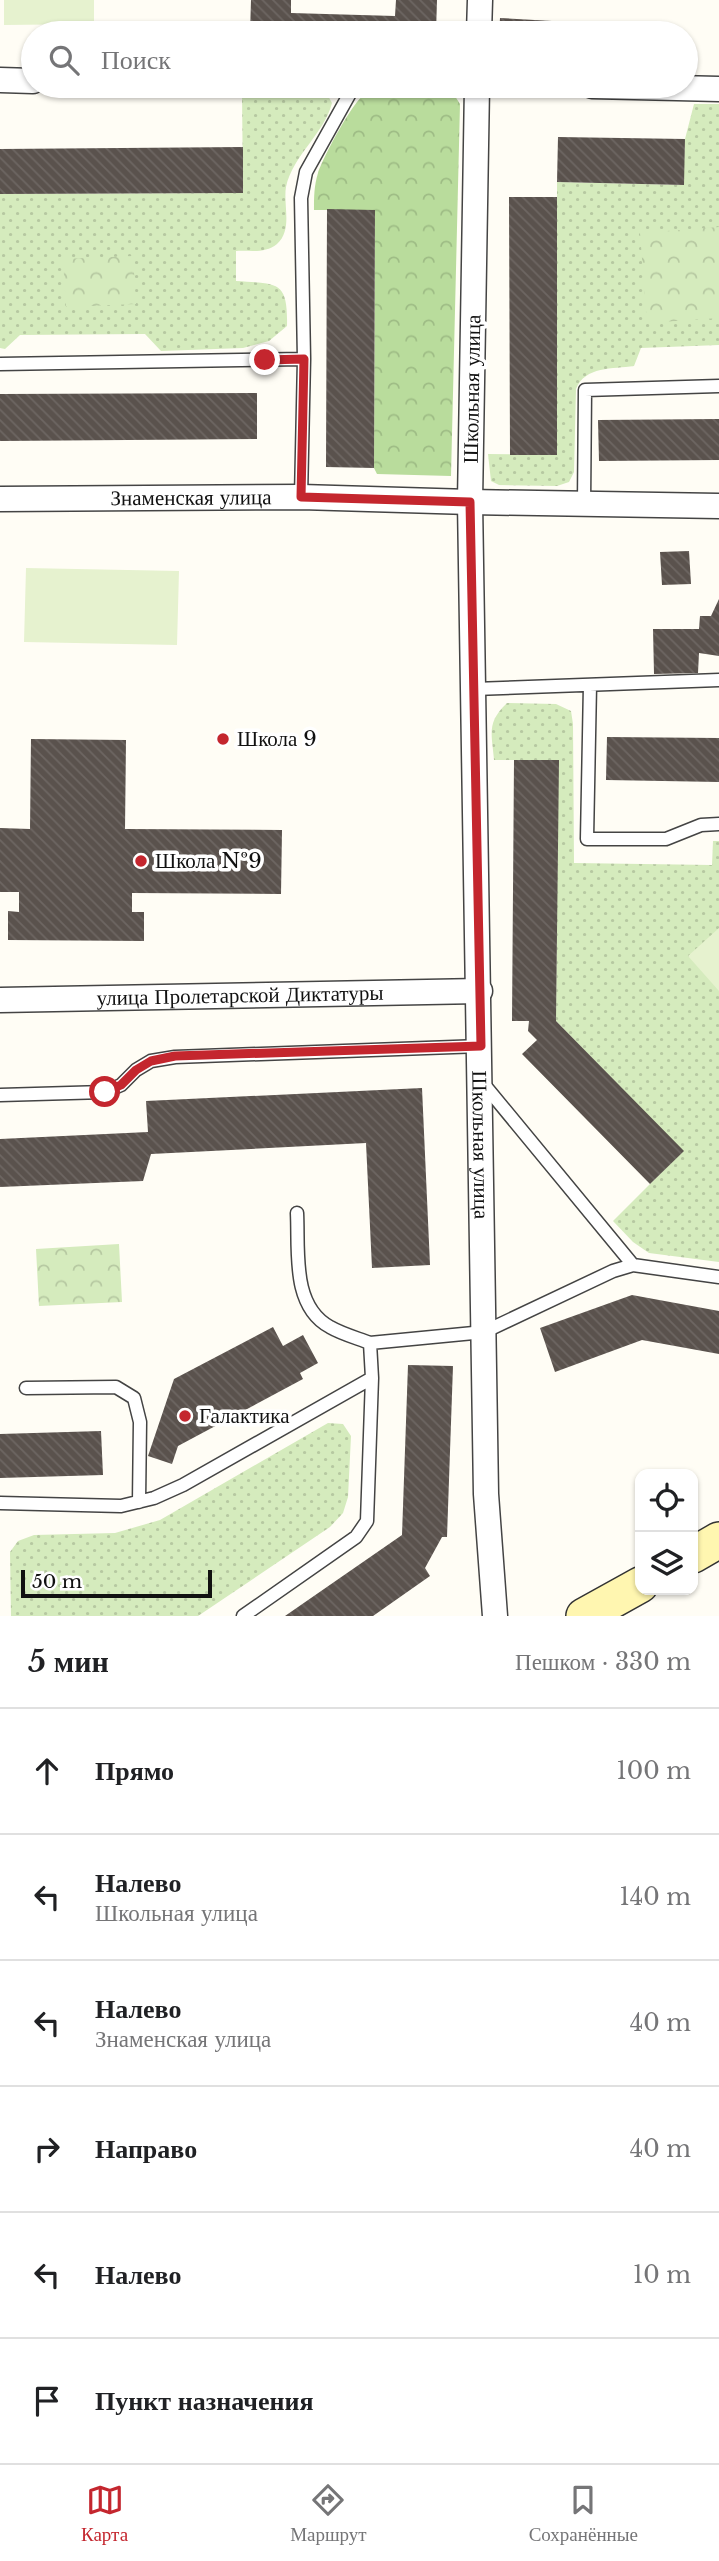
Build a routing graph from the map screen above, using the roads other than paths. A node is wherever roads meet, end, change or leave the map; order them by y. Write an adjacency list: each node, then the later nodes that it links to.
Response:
1 (480, 0): 2 (street)
2 (479, 21)
3 (0, 80): 4 (street)
4 (21, 81)
5 (698, 89): 6 (street)
6 (719, 89)
7 (347, 98): 9 (lane)
8 (477, 98): 14 (street, Школьная улица)
9 (304, 359): 10 (lane); 12 (lane)
10 (0, 364)
11 (719, 386): 15 (lane)
12 (301, 497): 13 (street, Знаменская улица); 14 (street, Знаменская улица)
13 (0, 499)
14 (470, 502): 15 (street, Знаменская улица); 19 (street, Школьная улица)
15 (584, 504): 16 (street, Знаменская улица)
16 (719, 506)
17 (719, 680): 18 (lane)
18 (590, 685): 19 (lane); 20 (lane)
19 (474, 689): 21 (street, Школьная улица)
20 (719, 824)
21 (480, 991): 22 (street, улица Пролетарской Диктатуры); 23 (street, Школьная улица)
22 (0, 1000)
23 (481, 1046): 24 (street, Школьная улица); 25 (lane)
24 (481, 1081): 27 (lane); 29 (street, Школьная улица)
25 (0, 1096)
26 (297, 1213): 30 (lane)
27 (634, 1265): 28 (lane); 29 (lane)
28 (719, 1277)
29 (484, 1332): 30 (lane); 39 (street, Школьная улица)
30 (370, 1343): 31 (lane)
31 (372, 1378): 33 (lane); 38 (lane)
32 (26, 1388): 33 (lane)
33 (139, 1502): 34 (lane)
34 (0, 1503)
35 (719, 1540): 36 (street)
36 (698, 1552)
37 (635, 1587): 40 (street)
38 (243, 1616)
39 (495, 1616)
40 (584, 1616)

